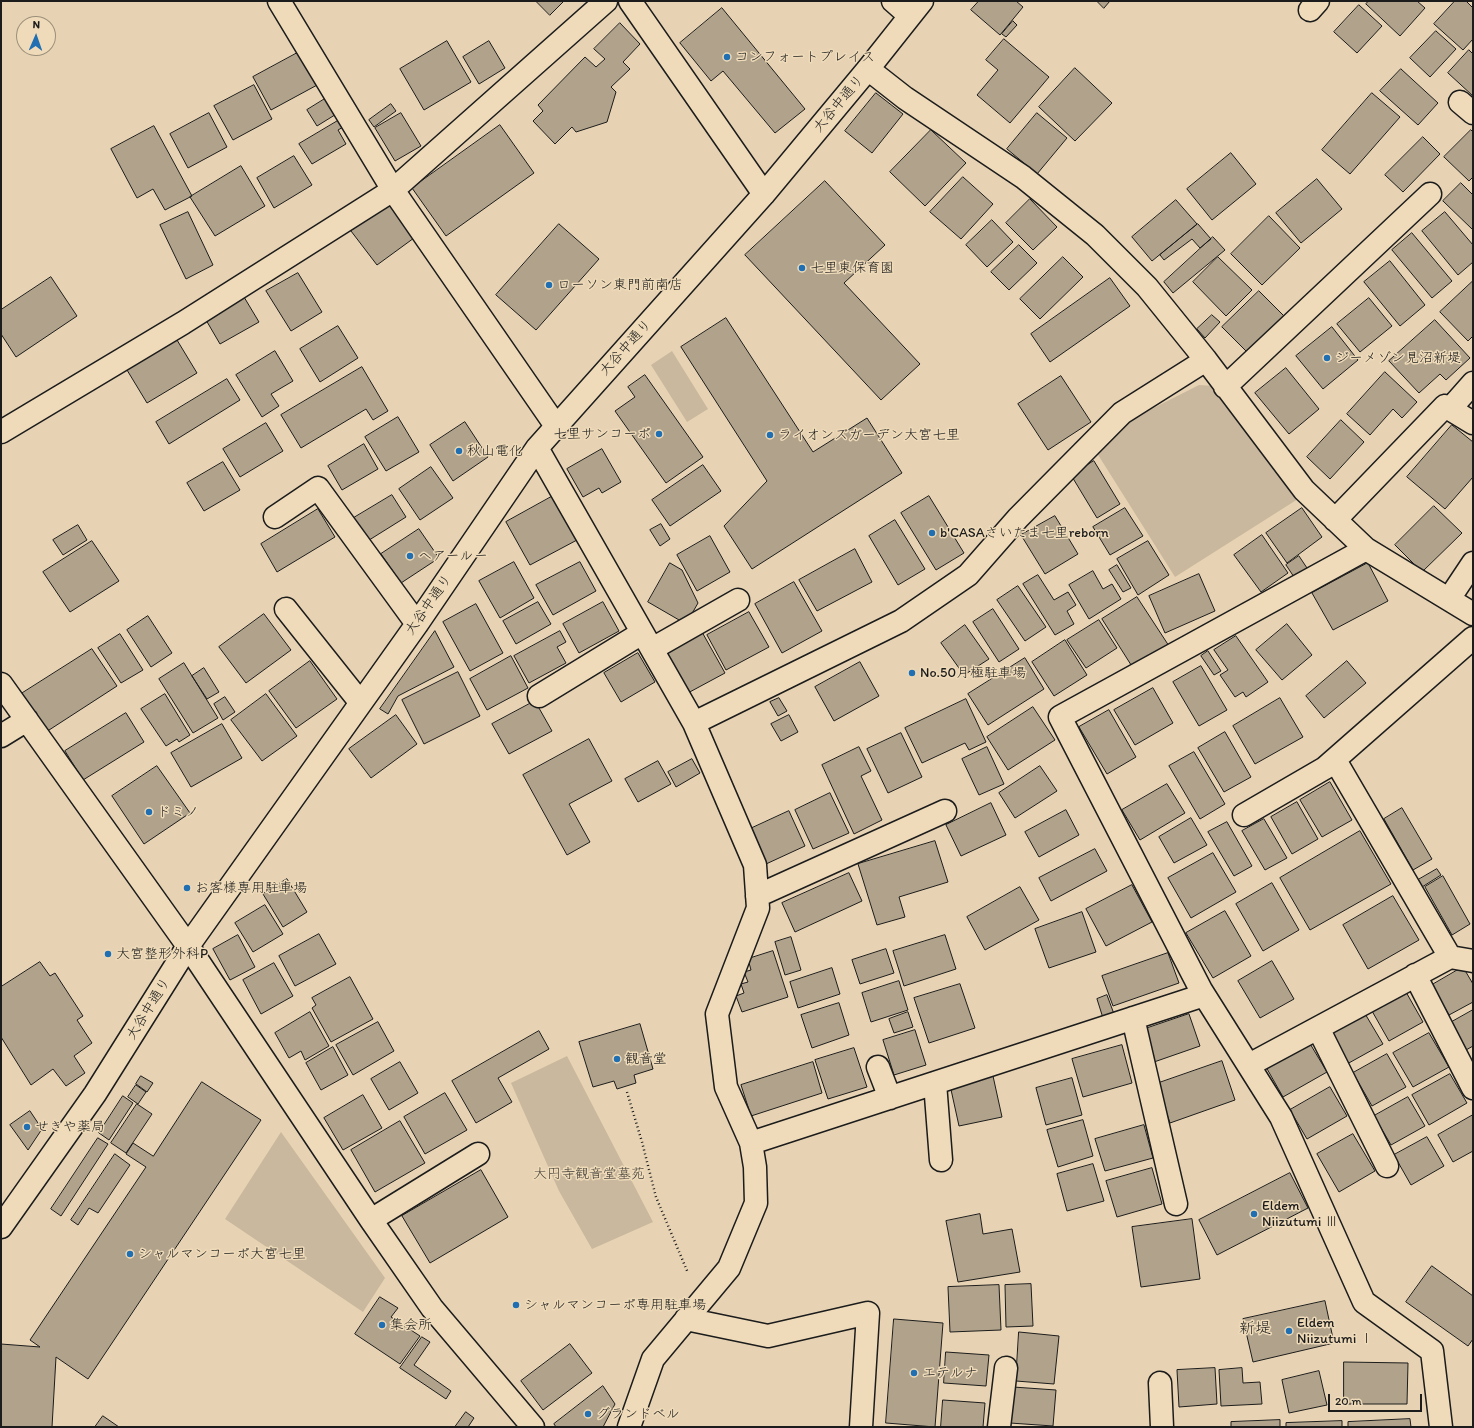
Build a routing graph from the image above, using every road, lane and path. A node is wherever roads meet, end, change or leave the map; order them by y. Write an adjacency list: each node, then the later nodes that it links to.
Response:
1 (279, 1): 7 (street)
2 (606, 1): 7 (street)
3 (630, 1): 8 (street)
4 (893, 1): 5 (street)
5 (916, 9): 6 (street, 大谷中通り)
6 (868, 69): 8 (street, 大谷中通り); 10 (street)
7 (393, 190): 15 (street); 16 (street)
8 (764, 194): 15 (street, 大谷中通り)
9 (1430, 194): 12 (street)
10 (1206, 360): 12 (street); 33 (street)
11 (1473, 383): 13 (street)
12 (1225, 387): 19 (street)
13 (1450, 409): 14 (street); 19 (street)
14 (1473, 424)
15 (556, 426): 17 (street, 大谷中通り)
16 (1, 432)
17 (537, 448): 26 (street, 大谷中通り); 28 (street)
18 (275, 517): 26 (street)
19 (1335, 520): 20 (street)
20 (1366, 549): 22 (street); 43 (street)
21 (1473, 563): 22 (street)
22 (1449, 599): 25 (street)
23 (738, 600): 28 (street)
24 (286, 608): 31 (street)
25 (1473, 614)
26 (416, 624): 31 (street, 大谷中通り)
27 (1473, 638): 35 (street)
28 (647, 641): 30 (street); 33 (street)
29 (1, 684): 32 (street)
30 (539, 696)
31 (360, 702): 39 (street, 大谷中通り)
32 (27, 720): 34 (street); 39 (street)
33 (694, 723): 38 (street)
34 (1, 736)
35 (1336, 760): 37 (street); 40 (street)
36 (945, 811): 38 (street)
37 (1244, 815)
38 (757, 896): 52 (street)
39 (188, 946): 57 (street); 58 (street, 大谷中通り)
40 (1450, 957): 41 (street); 42 (street)
41 (1473, 961)
42 (1415, 976): 45 (street); 49 (street)
43 (1204, 995): 44 (street); 46 (street)
44 (1133, 1018): 48 (street); 56 (street)
45 (1318, 1028): 46 (street); 55 (street)
46 (1249, 1066): 68 (street)
47 (878, 1067): 51 (street)
48 (934, 1083): 51 (street); 54 (street)
49 (1473, 1088)
50 (627, 1092): 59 (path)
51 (890, 1098): 52 (street)
52 (751, 1143): 59 (street)
53 (478, 1154): 57 (street)
54 (941, 1160)
55 (1387, 1166)
56 (1176, 1204)
57 (371, 1220): 63 (street)
58 (1, 1227)
59 (700, 1302): 60 (street)
60 (686, 1319): 64 (street); 65 (street)
61 (1006, 1368): 66 (street)
62 (1160, 1383): 67 (street)
63 (533, 1427)
64 (629, 1427)
65 (861, 1427)
66 (999, 1427)
67 (1162, 1427)
68 (1441, 1427)

